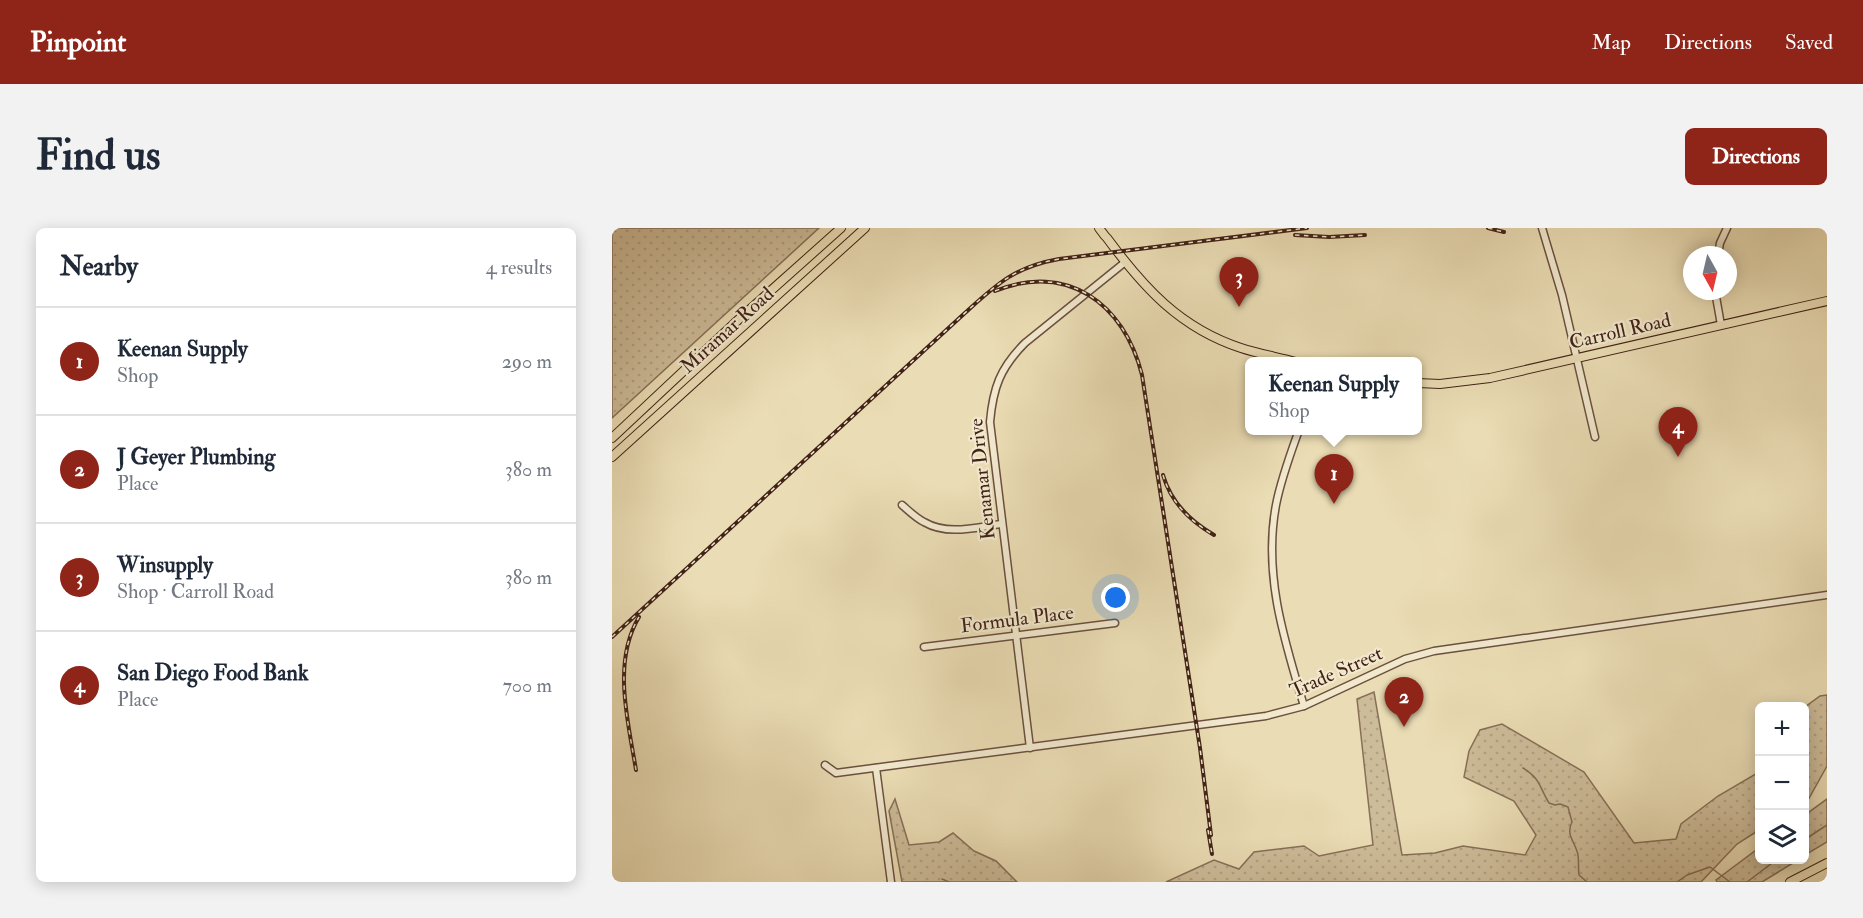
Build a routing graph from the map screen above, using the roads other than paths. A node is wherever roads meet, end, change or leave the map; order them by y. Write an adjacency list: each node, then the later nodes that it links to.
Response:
1 (842, 228): 16 (main road, Miramar Road)
2 (865, 228): 17 (main road, Miramar Road)
3 (1099, 228): 7 (main road)
4 (1542, 228): 12 (street)
5 (1727, 228): 6 (street)
6 (1720, 246)
7 (1124, 263): 11 (main road); 19 (street, Kenamar Drive)
8 (1717, 300): 10 (street)
9 (1827, 300): 10 (main road, Carroll Road)
10 (1721, 325): 12 (main road, Carroll Road)
11 (1276, 357)
12 (1576, 358): 13 (main road, Carroll Road); 15 (street)
13 (1422, 383)
14 (1297, 435): 24 (street)
15 (1595, 437)
16 (612, 438)
17 (612, 457)
18 (902, 505): 19 (street)
19 (1002, 524): 22 (street, Kenamar Drive)
20 (1827, 596): 24 (street, Trade Street)
21 (1115, 623): 22 (street, Formula Place)
22 (1017, 634): 23 (street, Formula Place); 25 (street, Kenamar Drive)
23 (924, 647)
24 (1304, 706): 25 (street, Trade Street)
25 (1030, 748): 27 (street, Trade Street)
26 (825, 765): 27 (street, Trade Street)
27 (876, 768): 29 (street)
28 (1827, 863): 30 (main road)
29 (891, 882)
30 (1790, 882)

